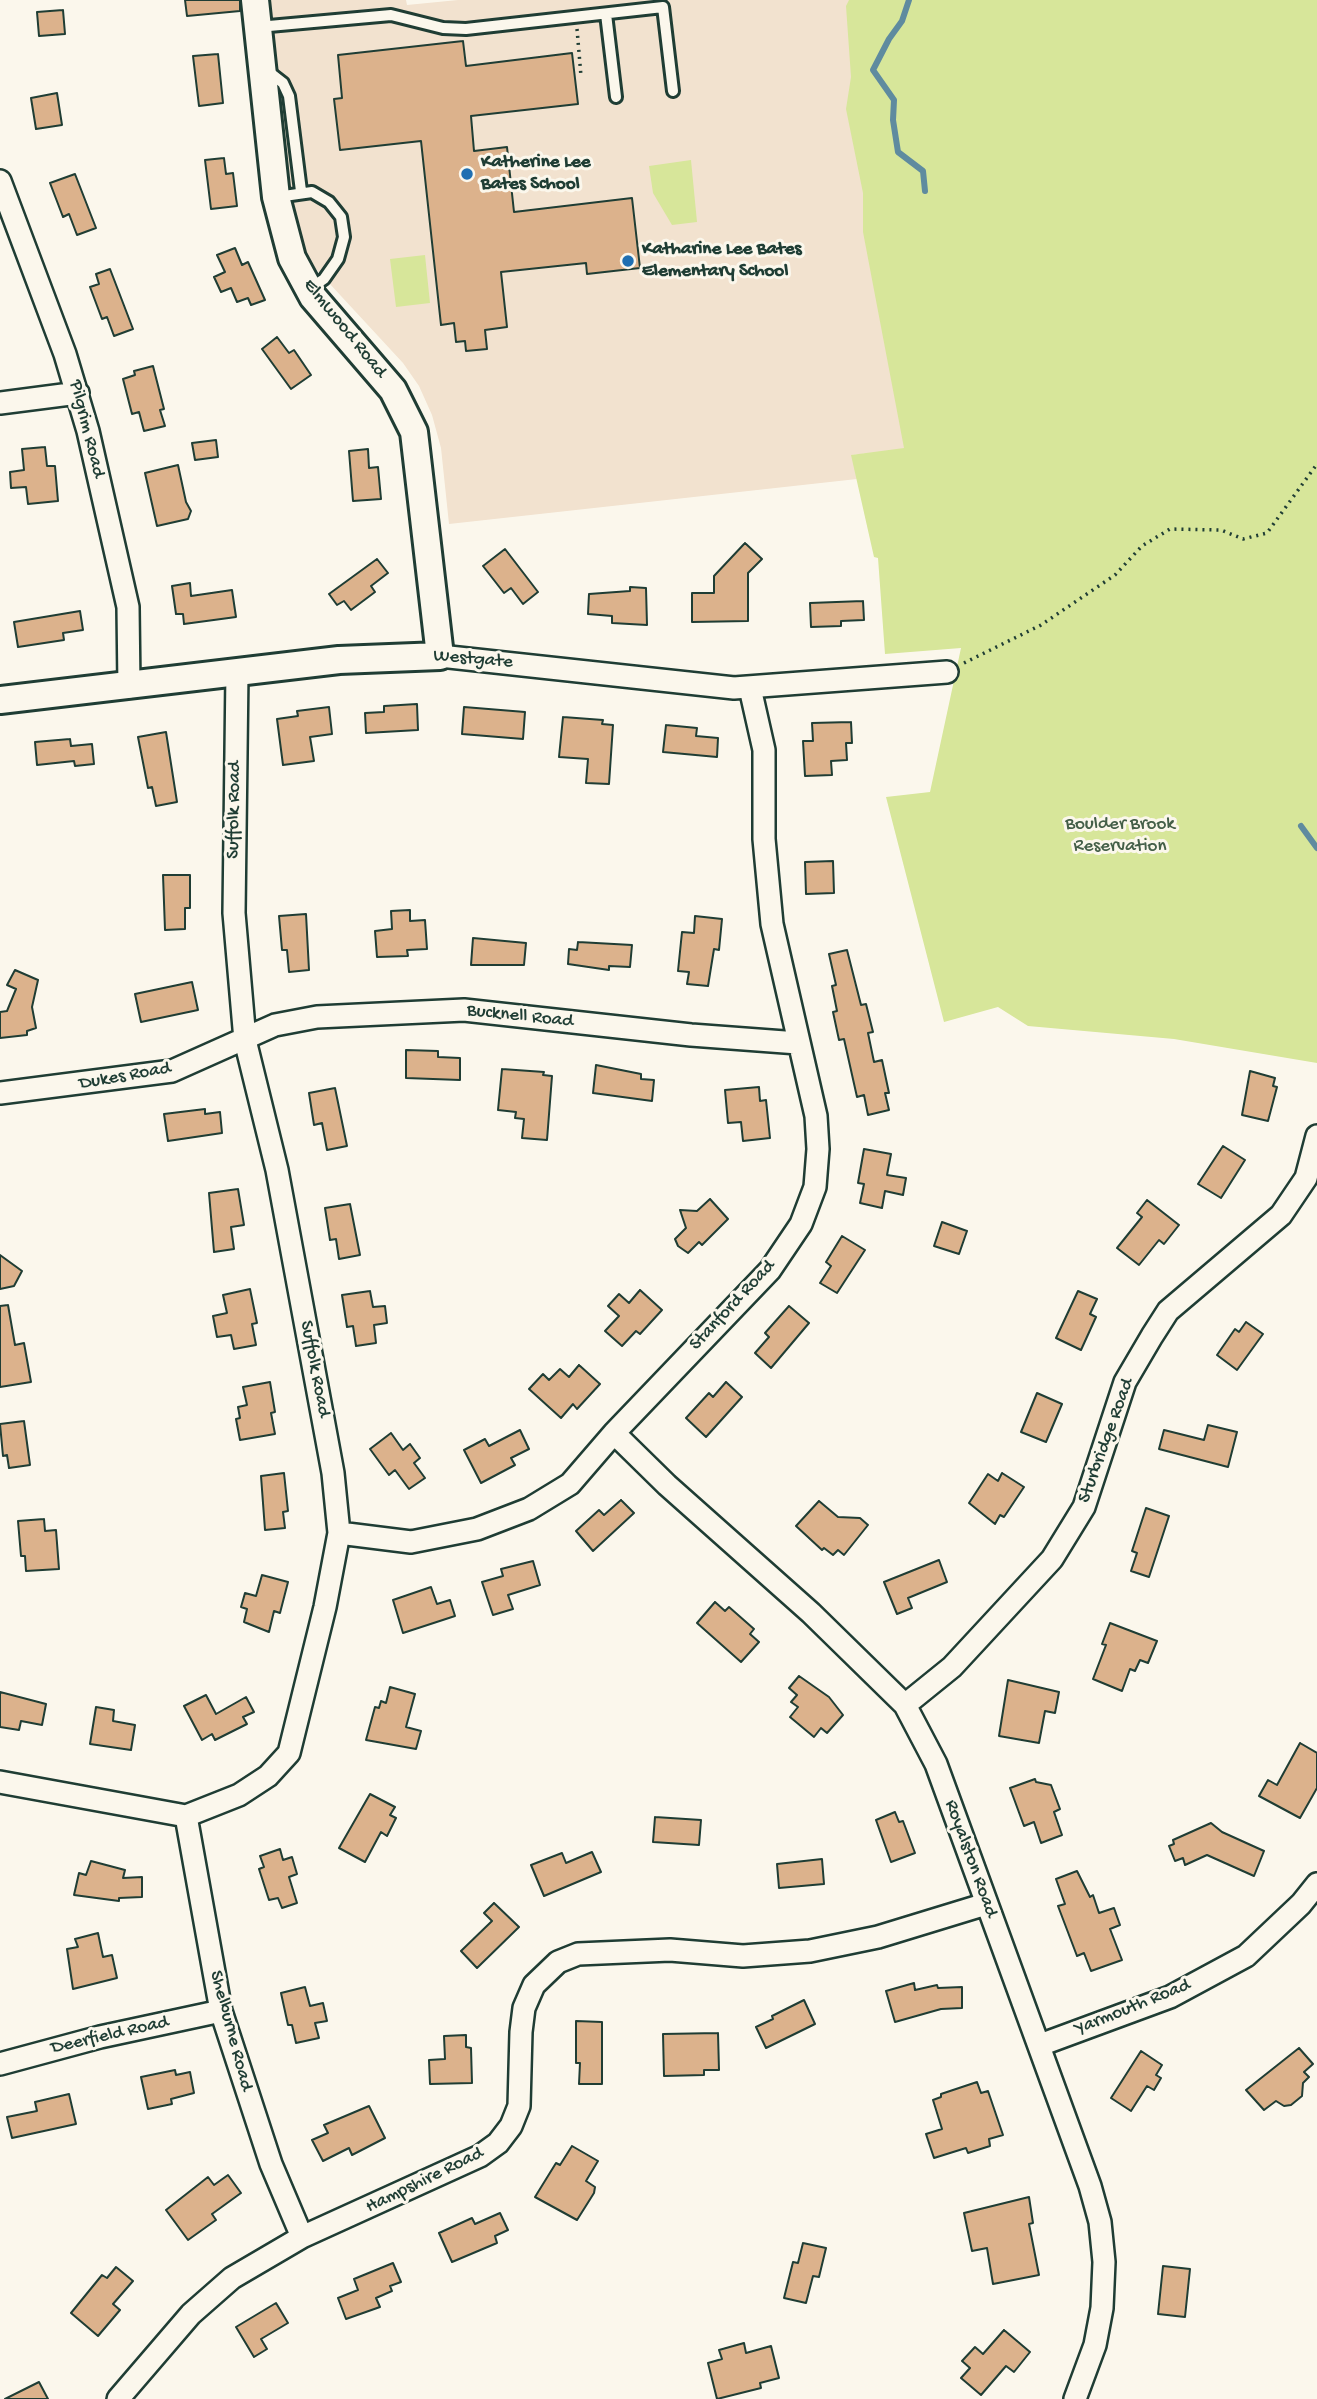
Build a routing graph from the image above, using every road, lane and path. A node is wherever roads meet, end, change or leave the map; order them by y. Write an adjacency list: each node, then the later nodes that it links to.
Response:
1 (255, 0): 4 (street, Elmwood Road)
2 (606, 14): 3 (lane); 6 (lane); 7 (lane)
3 (576, 16): 4 (lane); 5 (path)
4 (258, 27): 9 (street, Elmwood Road)
5 (581, 75)
6 (673, 91)
7 (616, 97)
8 (0, 181): 11 (street, Pilgrim Road)
9 (289, 194): 10 (street, Elmwood Road); 10 (lane)
10 (308, 290): 14 (street, Elmwood Road)
11 (78, 393): 12 (street); 17 (street, Pilgrim Road)
12 (0, 403)
13 (1317, 464): 16 (path)
14 (440, 656): 15 (street, Westgate); 18 (street, Westgate)
15 (237, 672): 17 (street, Westgate); 20 (street, Suffolk Road)
16 (947, 672): 18 (street, Westgate)
17 (129, 687): 19 (street, Westgate)
18 (750, 688): 21 (street, Stanford Road)
19 (0, 700)
20 (245, 1040): 21 (street, Bucknell Road); 22 (street, Dukes Road); 26 (street, Suffolk Road)
21 (798, 1043): 25 (street, Stanford Road)
22 (0, 1093)
23 (1317, 1136): 24 (street, Sturbridge Road)
24 (1312, 1179): 27 (street, Sturbridge Road)
25 (614, 1433): 26 (street, Stanford Road); 27 (street, Royalston Road)
26 (339, 1533): 29 (street, Suffolk Road)
27 (905, 1705): 31 (street, Royalston Road)
28 (0, 1782): 29 (street)
29 (186, 1816): 32 (street, Shelburne Road)
30 (1317, 1884): 33 (street, Yarmouth Road)
31 (986, 1904): 33 (street, Royalston Road); 35 (street, Hampshire Road)
32 (221, 2011): 34 (street, Deerfield Road); 35 (street, Shelburne Road)
33 (1040, 2045): 37 (street, Royalston Road)
34 (0, 2064)
35 (302, 2237): 36 (street, Hampshire Road)
36 (118, 2399)
37 (1075, 2399)

